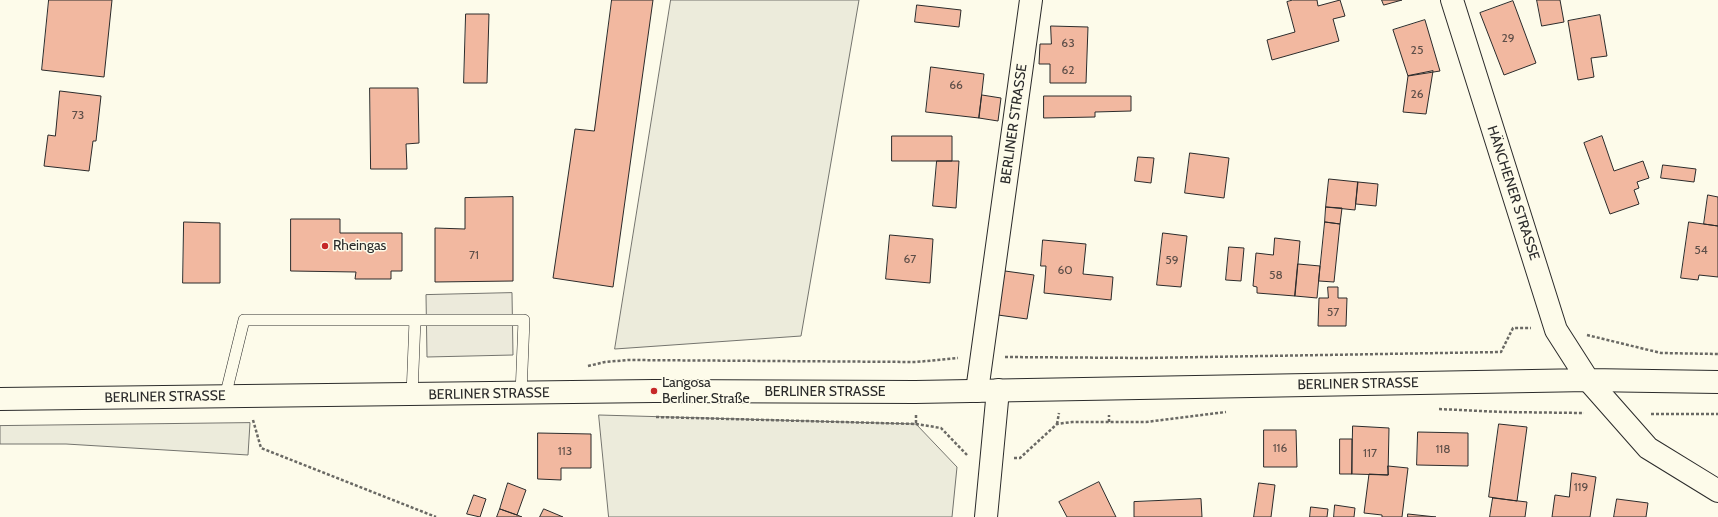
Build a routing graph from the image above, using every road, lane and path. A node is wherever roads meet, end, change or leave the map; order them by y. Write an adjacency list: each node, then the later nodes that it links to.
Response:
1 (1031, 0): 13 (main road, BERLINER STRASSE)
2 (1452, 0): 4 (main road, HÄNCHENER STRASSE)
3 (415, 320): 14 (lane); 15 (lane); 16 (lane)
4 (1556, 330): 5 (path); 6 (path); 11 (main road, HÄNCHENER STRASSE)
5 (1718, 354)
6 (1061, 358)
7 (628, 360): 8 (path)
8 (665, 360): 9 (path); 10 (path)
9 (916, 362)
10 (666, 365)
11 (1588, 380): 12 (main road, BERLINER STRASSE); 13 (main road, BERLINER STRASSE); 22 (main road, HÄNCHENER STRASSE)
12 (1718, 382)
13 (988, 391): 14 (main road, BERLINER STRASSE); 25 (main road, BERLINER STRASSE)
14 (521, 394): 15 (main road, BERLINER STRASSE)
15 (412, 395): 16 (main road, BERLINER STRASSE)
16 (235, 397): 17 (main road, BERLINER STRASSE); 27 (path)
17 (0, 399)
18 (1431, 408): 22 (path)
19 (1231, 412): 24 (path)
20 (1718, 414): 22 (path)
21 (1109, 415): 24 (path)
22 (1617, 415): 26 (main road, HÄNCHENER STRASSE)
23 (654, 417): 25 (path)
24 (1109, 422): 25 (path)
25 (991, 460): 28 (main road, BERLINER STRASSE)
26 (1718, 491)
27 (436, 517)
28 (986, 517)

